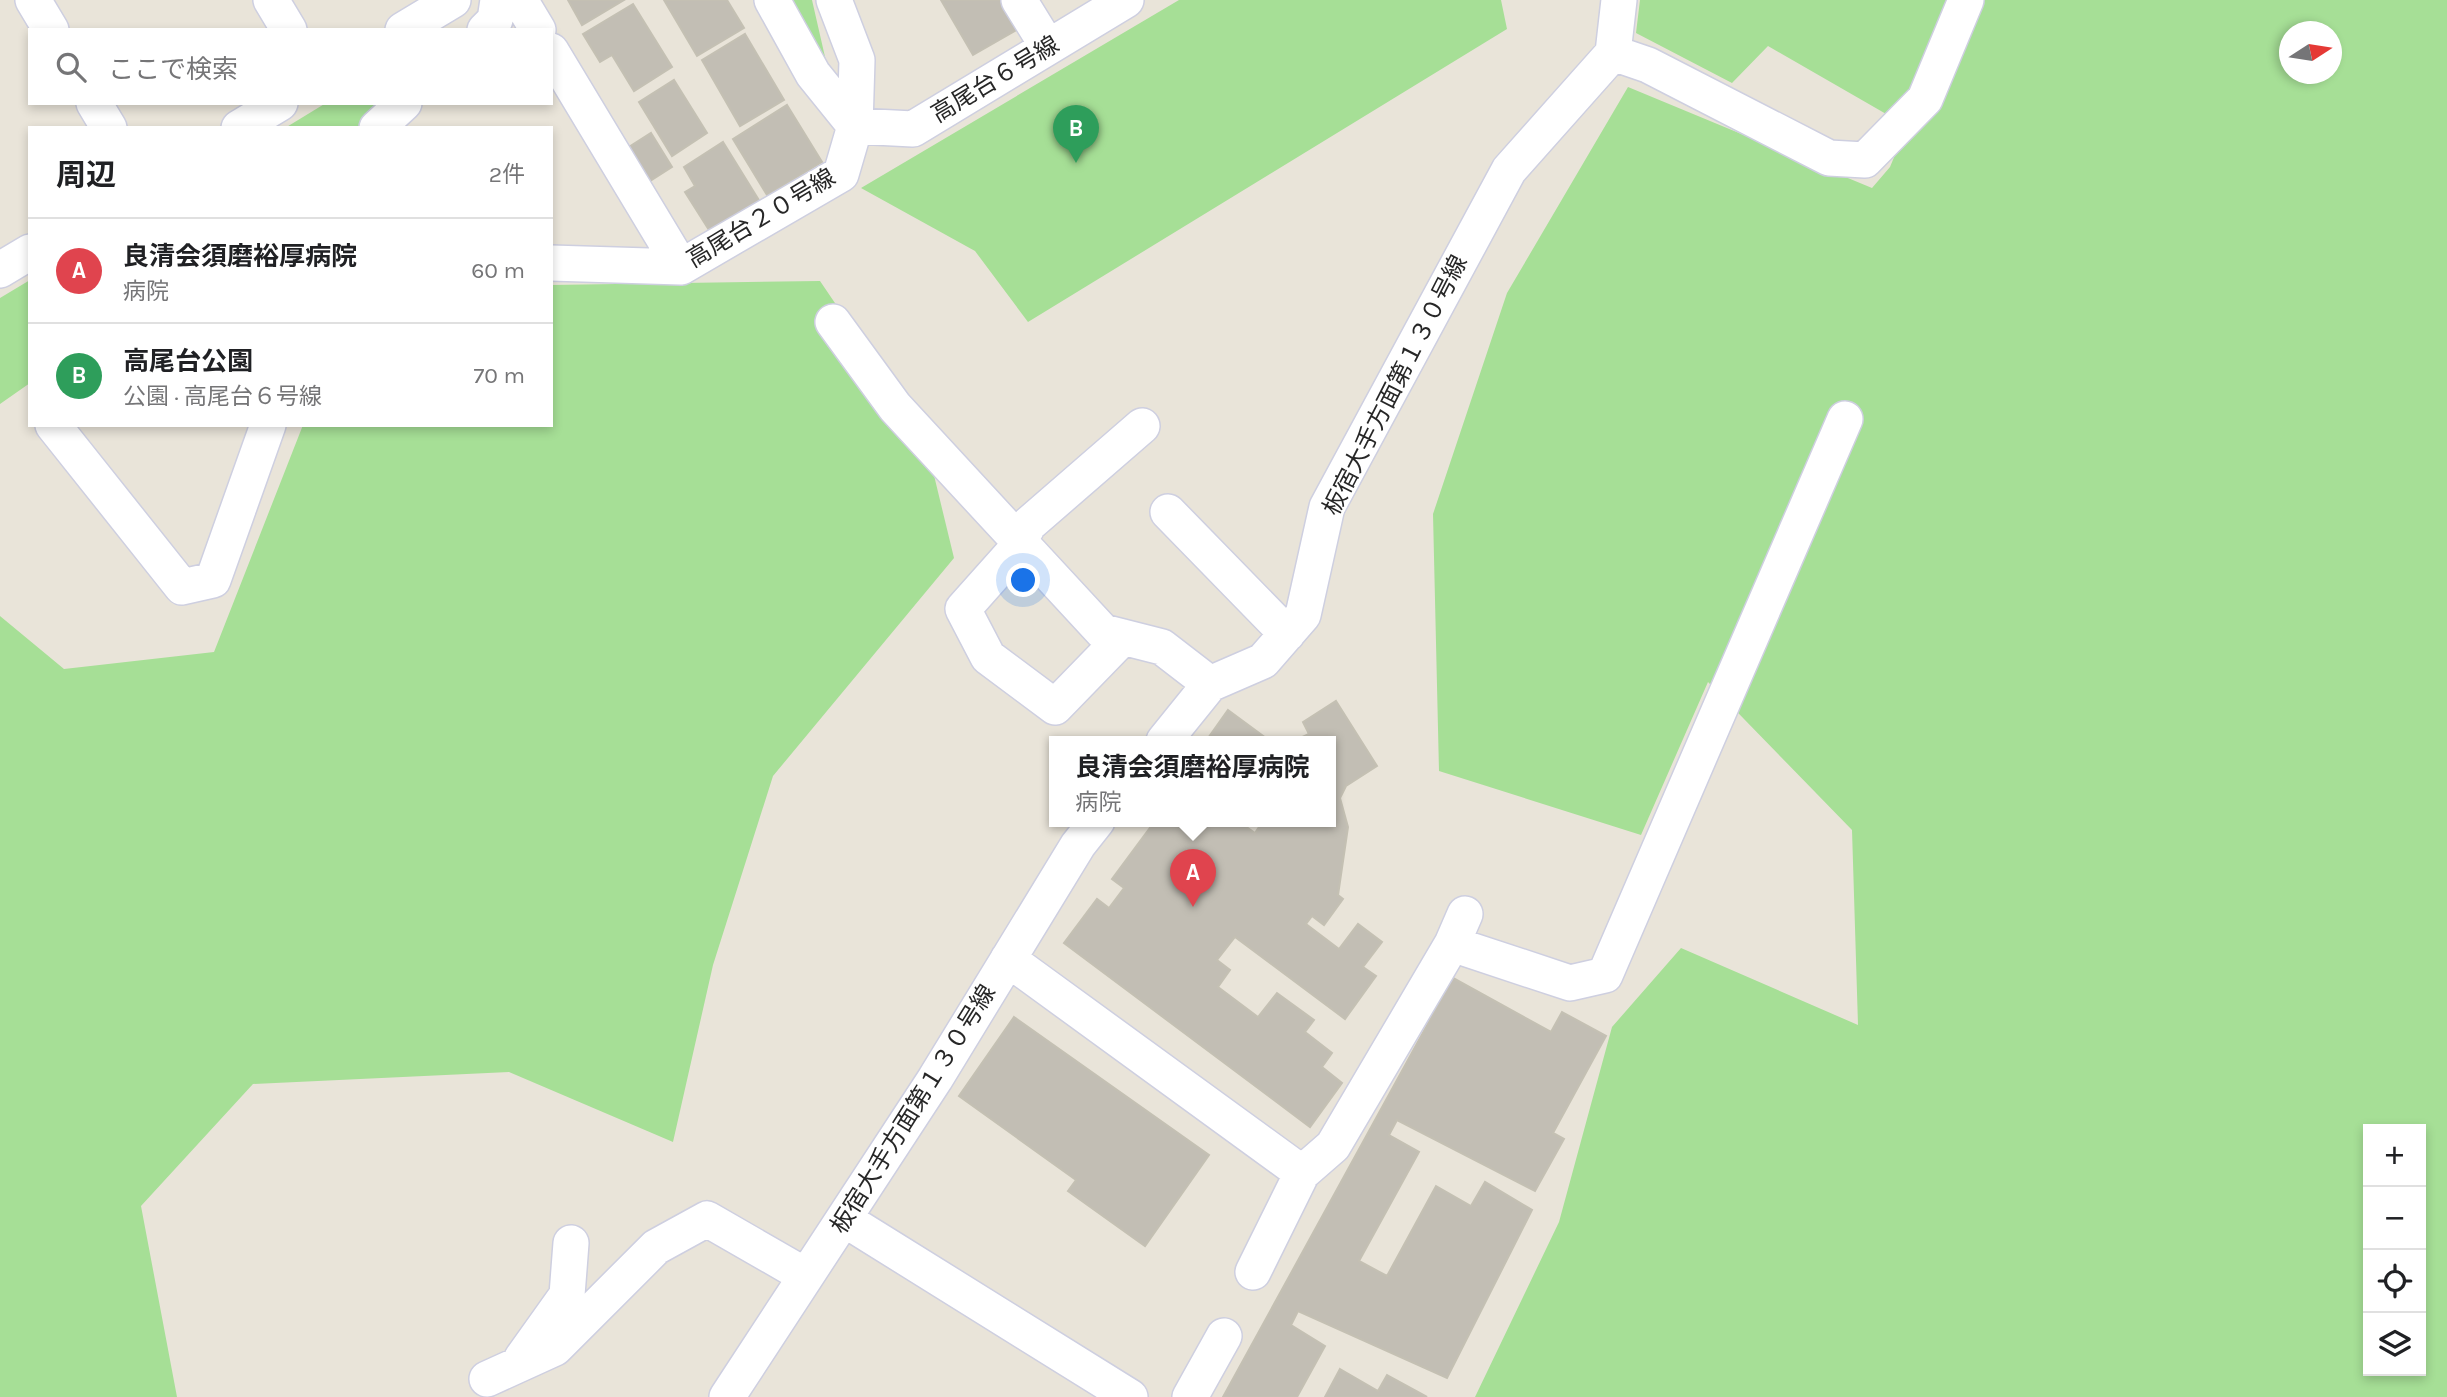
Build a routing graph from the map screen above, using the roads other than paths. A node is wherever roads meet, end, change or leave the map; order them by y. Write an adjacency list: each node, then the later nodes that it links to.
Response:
1 (33, 0): 12 (street)
2 (271, 0): 13 (street)
3 (453, 0): 14 (street)
4 (498, 0): 15 (street)
5 (520, 0): 16 (street)
6 (772, 0): 26 (street)
7 (834, 0): 26 (street)
8 (1019, 0): 17 (street)
9 (1126, 0): 17 (street, 高尾台６号線)
10 (1619, 0): 18 (street)
11 (1966, 0): 18 (street)
12 (50, 28)
13 (288, 28)
14 (406, 28)
15 (487, 28)
16 (537, 28)
17 (1048, 47): 26 (street, 高尾台６号線)
18 (1613, 53): 38 (street, 板宿大手方面第１３０号線)
19 (553, 54): 29 (street)
20 (95, 105): 23 (street)
21 (277, 105): 24 (street)
22 (402, 105): 25 (street)
23 (108, 126)
24 (242, 126)
25 (379, 126)
26 (855, 126): 29 (street, 高尾台２０号線)
27 (28, 253): 30 (street)
28 (553, 263): 29 (street, 高尾台２０号線)
29 (681, 267)
30 (0, 270)
31 (833, 322): 37 (street)
32 (1846, 419): 44 (street)
33 (1142, 426): 37 (street)
34 (54, 427): 35 (street)
35 (267, 427)
36 (1168, 512): 38 (street)
37 (1019, 540): 39 (street); 39 (street)
38 (1287, 634): 40 (street, 板宿大手方面第１３０号線)
39 (1123, 637): 40 (street)
40 (1210, 684): 41 (street, 板宿大手方面第１３０号線)
41 (1168, 736)
42 (1092, 827): 43 (street, 板宿大手方面第１３０号線)
43 (1008, 959): 44 (street); 45 (street, 板宿大手方面第１３０号線)
44 (1302, 1173): 47 (street)
45 (844, 1219): 48 (street, 板宿大手方面第１３０号線); 53 (street)
46 (571, 1243): 50 (street)
47 (1253, 1272)
48 (806, 1276): 50 (street); 52 (street, 板宿大手方面第１３０号線)
49 (1224, 1336): 54 (street)
50 (519, 1364): 51 (street)
51 (487, 1378)
52 (727, 1397)
53 (1130, 1397)
54 (1191, 1397)

